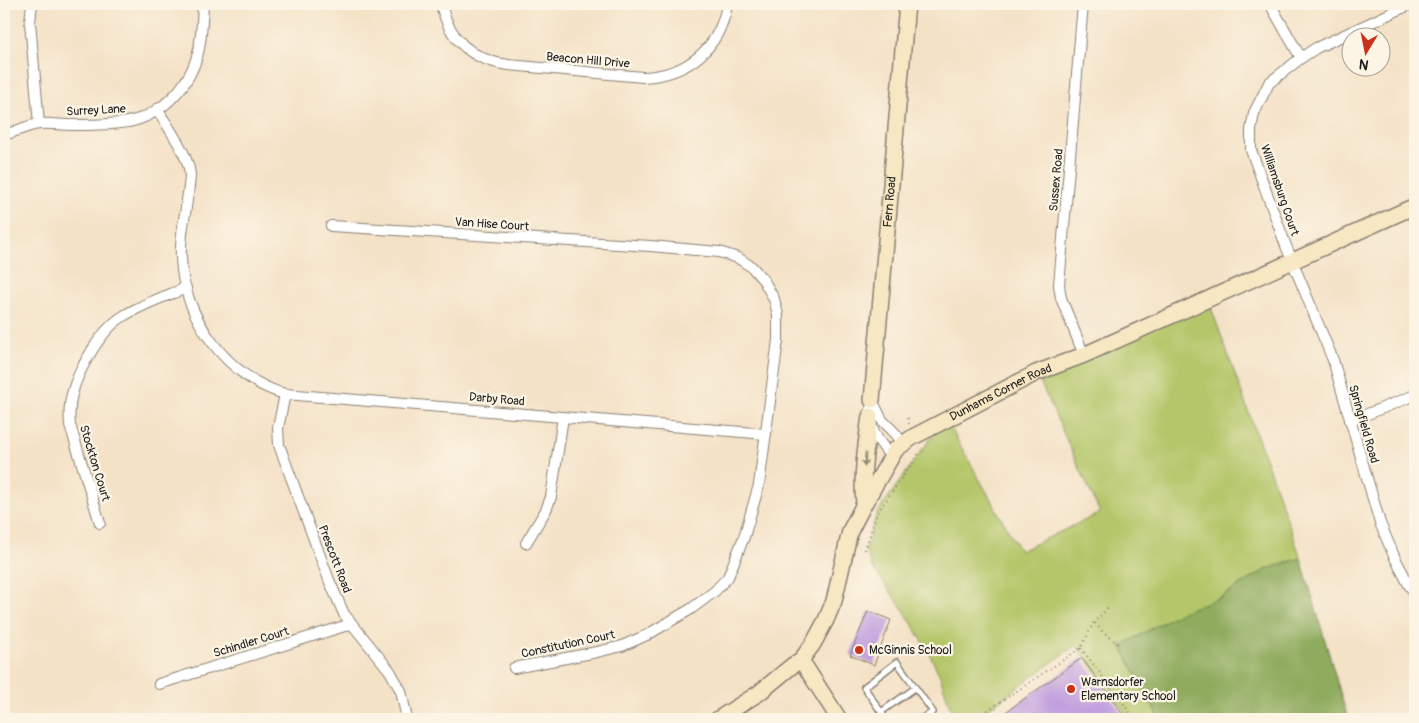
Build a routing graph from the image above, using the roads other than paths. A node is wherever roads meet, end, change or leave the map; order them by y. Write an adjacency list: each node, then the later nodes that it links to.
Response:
1 (32, 4): 11 (street)
2 (203, 4): 10 (street, Surrey Lane)
3 (441, 4): 4 (street, Beacon Hill Drive)
4 (728, 4)
5 (907, 4): 20 (street, Fern Road)
6 (1083, 4): 17 (street, Sussex Road)
7 (1270, 4): 9 (street)
8 (1411, 4): 9 (street, Williamsburg Court)
9 (1301, 58): 15 (street, Williamsburg Court)
10 (158, 109): 11 (street, Surrey Lane); 16 (street, Darby Road)
11 (39, 124): 12 (street, Surrey Lane)
12 (4, 135)
13 (1415, 206): 15 (street, Dunhams Corner Road)
14 (331, 226): 24 (street, Van Hise Court)
15 (1292, 260): 17 (street, Dunhams Corner Road); 23 (street, Springfield Road)
16 (186, 288): 18 (street, Darby Road); 28 (street, Stockton Court)
17 (1084, 354): 25 (street, Dunhams Corner Road)
18 (285, 394): 22 (street, Darby Road); 31 (street, Prescott Road)
19 (1415, 395): 23 (street)
20 (872, 400): 21 (street, Fern Road); 25 (street)
21 (870, 416): 26 (street, Fern Road); 27 (street, one-way to 27)
22 (562, 417): 24 (street, Darby Road); 29 (street)
23 (1350, 421): 30 (street, Springfield Road)
24 (766, 434): 33 (street, Constitution Court)
25 (902, 444): 26 (street, Dunhams Corner Road)
26 (891, 457): 27 (street, Dunhams Corner Road)
27 (864, 504): 32 (street, Dunhams Corner Road)
28 (100, 523)
29 (526, 543)
30 (1415, 593)
31 (352, 624): 34 (street, Schindler Court); 37 (street, Prescott Road)
32 (801, 660): 38 (street, Dunhams Corner Road); 39 (street)
33 (514, 668)
34 (159, 684)
35 (915, 688): 36 (lane); 36 (lane); 41 (lane)
36 (881, 712): 40 (lane)
37 (407, 719)
38 (718, 719)
39 (839, 719)
40 (886, 719)
41 (921, 719)

